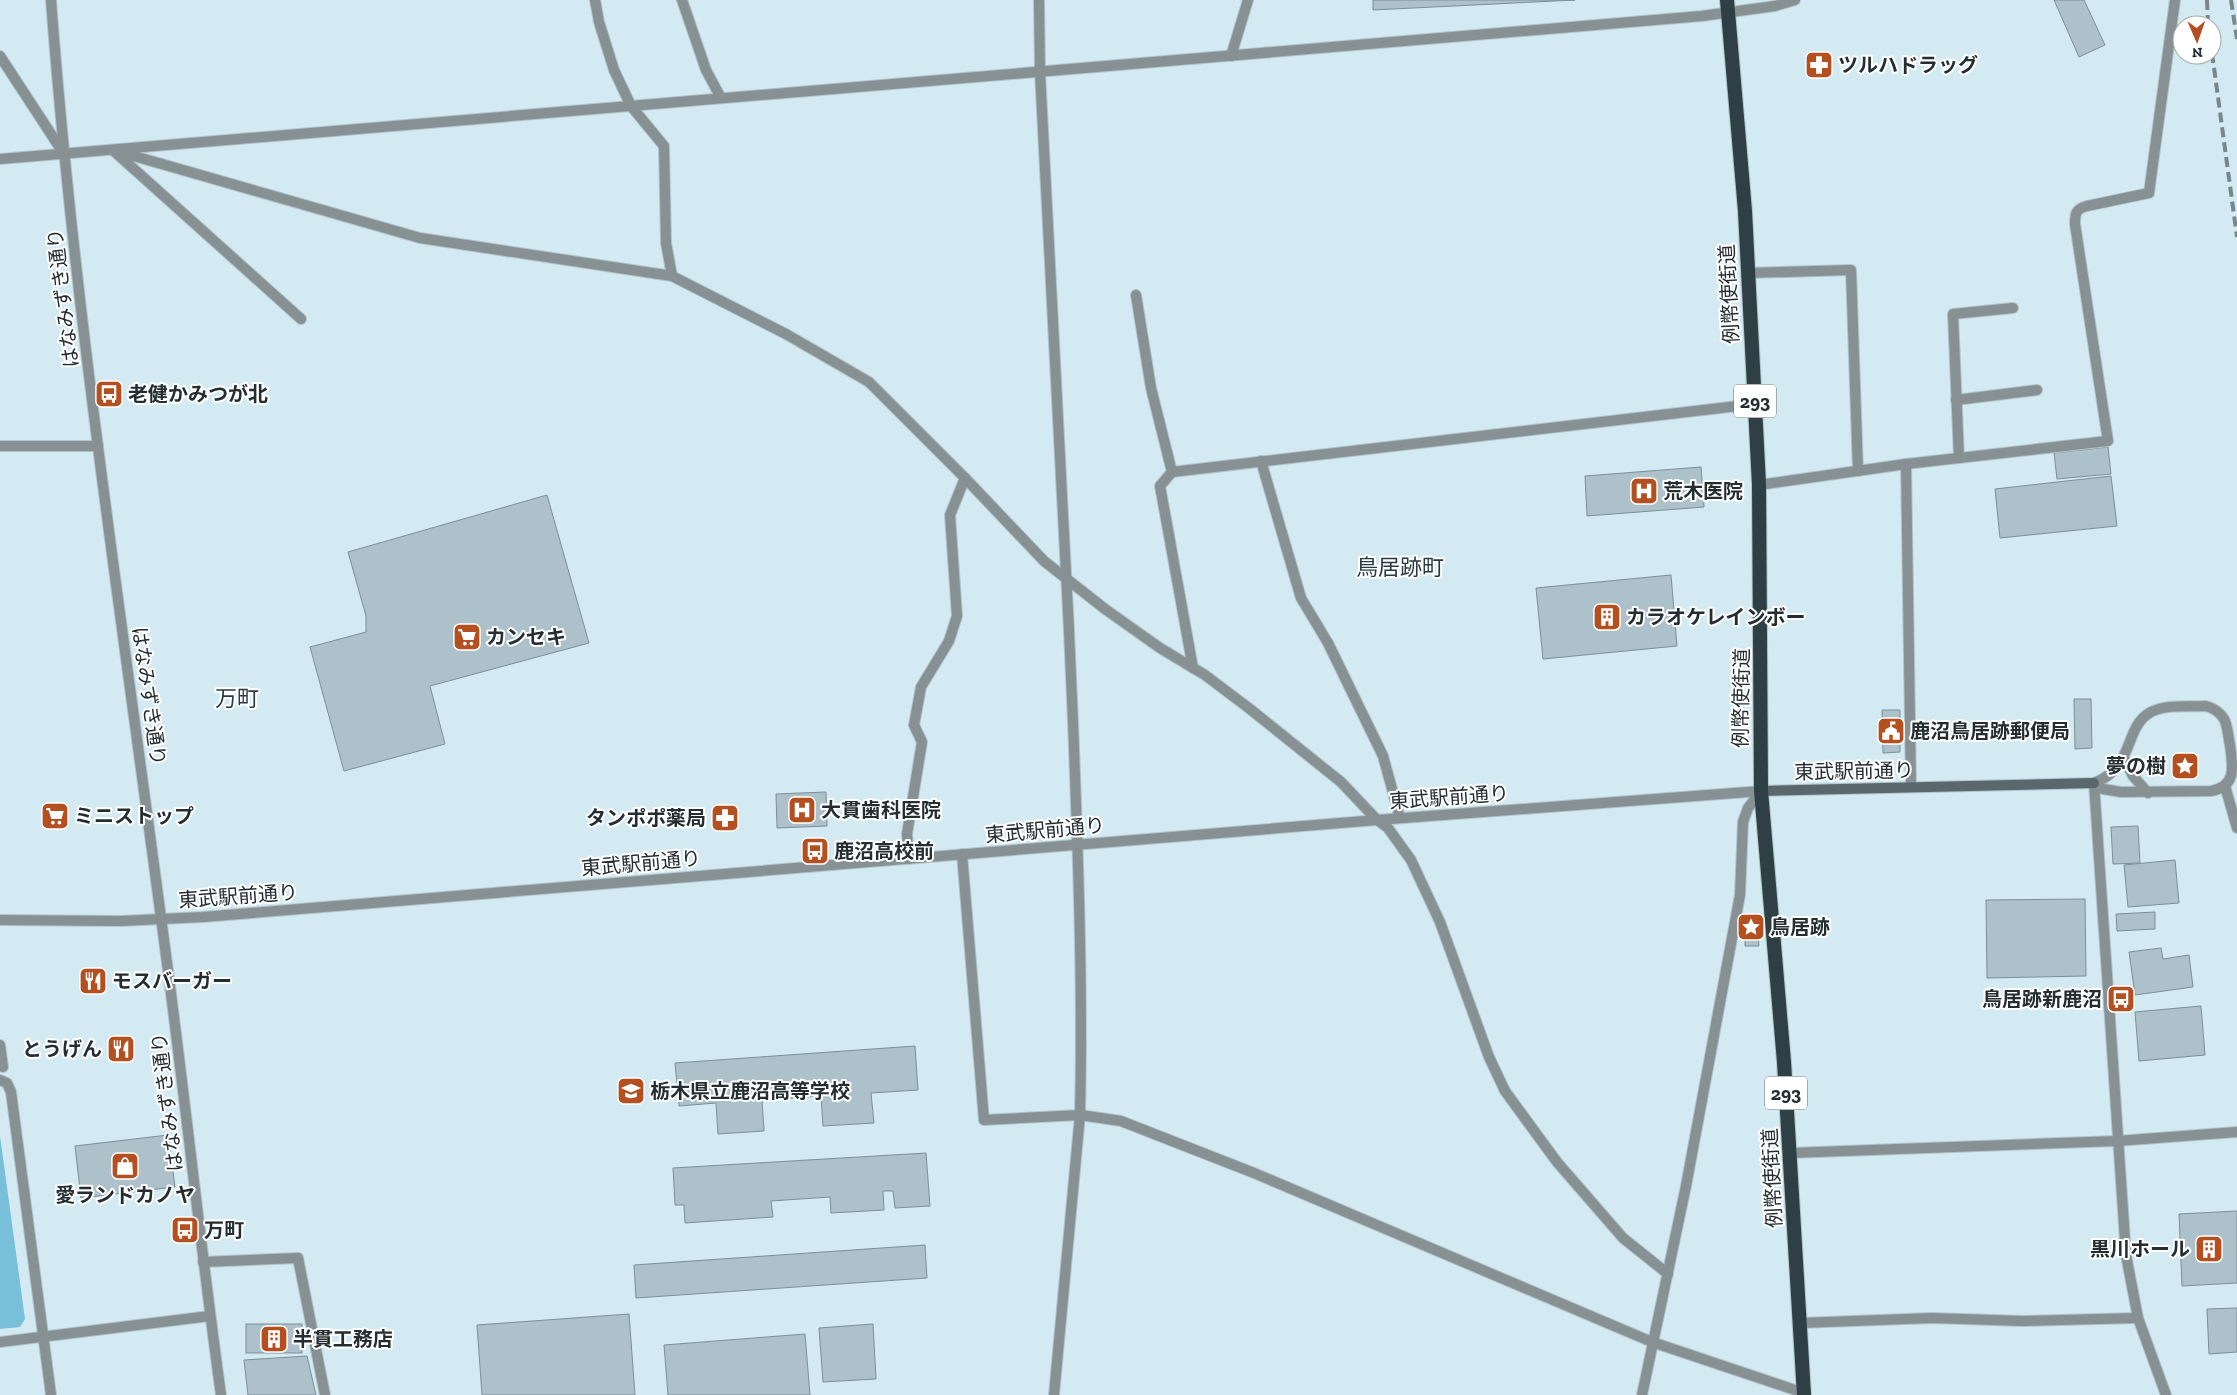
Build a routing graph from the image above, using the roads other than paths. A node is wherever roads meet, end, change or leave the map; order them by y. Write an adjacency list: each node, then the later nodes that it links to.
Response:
1 (51, 0): 15 (street, はなみずき通り)
2 (595, 0): 13 (street)
3 (682, 0): 12 (street)
4 (1039, 0): 11 (street)
5 (1248, 0): 10 (street)
6 (1795, 0): 8 (street)
7 (2175, 0): 27 (street)
8 (1728, 6): 10 (street); 17 (highway, 例幣使街道 / 293)
9 (0, 56): 15 (street)
10 (1231, 56): 11 (street)
11 (1040, 72): 12 (street); 34 (street)
12 (721, 98): 13 (street)
13 (630, 106): 14 (street); 18 (street)
14 (112, 150): 15 (street); 18 (street); 21 (street)
15 (64, 154): 16 (street); 26 (street, はなみずき通り)
16 (0, 159)
17 (1748, 274): 24 (highway, 例幣使街道 / 293); 30 (street)
18 (672, 276): 32 (street)
19 (1136, 294): 31 (street)
20 (2014, 308): 23 (street)
21 (301, 319)
22 (2037, 390): 23 (street)
23 (1956, 400): 27 (street)
24 (1755, 404): 28 (street); 33 (highway, 例幣使街道 / 293)
25 (0, 446): 26 (street)
26 (98, 446): 49 (street, はなみずき通り)
27 (1959, 458): 29 (street)
28 (1261, 462): 31 (street); 42 (street)
29 (1906, 464): 30 (street); 39 (street)
30 (1858, 471): 33 (street)
31 (1172, 472): 35 (street)
32 (965, 478): 34 (street); 47 (street)
33 (1759, 485): 40 (highway, 例幣使街道 / 293)
34 (1067, 578): 35 (street); 45 (street)
35 (1194, 668): 43 (street)
36 (2124, 758): 37 (street); 38 (street); 41 (street)
37 (2094, 783): 39 (main road, 東武駅前通り); 41 (street); 55 (street)
38 (2224, 786): 41 (street); 44 (street)
39 (1911, 787): 40 (main road, 東武駅前通り)
40 (1761, 791): 42 (street, 東武駅前通り); 56 (highway, 例幣使街道 / 293); 58 (street)
41 (2148, 792)
42 (1400, 818): 43 (street, 東武駅前通り)
43 (1377, 820): 45 (street, 東武駅前通り); 58 (street)
44 (2237, 828)
45 (1077, 845): 46 (street, 東武駅前通り); 53 (street)
46 (962, 854): 47 (street, 東武駅前通り); 53 (street)
47 (910, 859): 49 (street, 東武駅前通り)
48 (0, 920): 49 (street, 東武駅前通り)
49 (162, 920): 57 (street, はなみずき通り)
50 (0, 1045): 51 (street)
51 (2, 1067)
52 (0, 1080): 62 (street)
53 (1080, 1115): 64 (street); 69 (street)
54 (2237, 1132): 55 (street)
55 (2117, 1141): 56 (street); 60 (street)
56 (1790, 1153): 61 (highway, 例幣使街道 / 293)
57 (203, 1262): 59 (street, はなみずき通り); 68 (street)
58 (1668, 1274): 64 (street)
59 (210, 1316): 62 (street); 67 (street, はなみずき通り)
60 (2138, 1318): 61 (street); 71 (street)
61 (1800, 1323): 65 (highway, 例幣使街道 / 293)
62 (43, 1336): 63 (street); 66 (street)
63 (0, 1342)
64 (1652, 1342): 65 (street); 70 (street)
65 (1804, 1394)
66 (51, 1395)
67 (221, 1395)
68 (325, 1395)
69 (1054, 1395)
70 (1642, 1395)
71 (2166, 1395)

